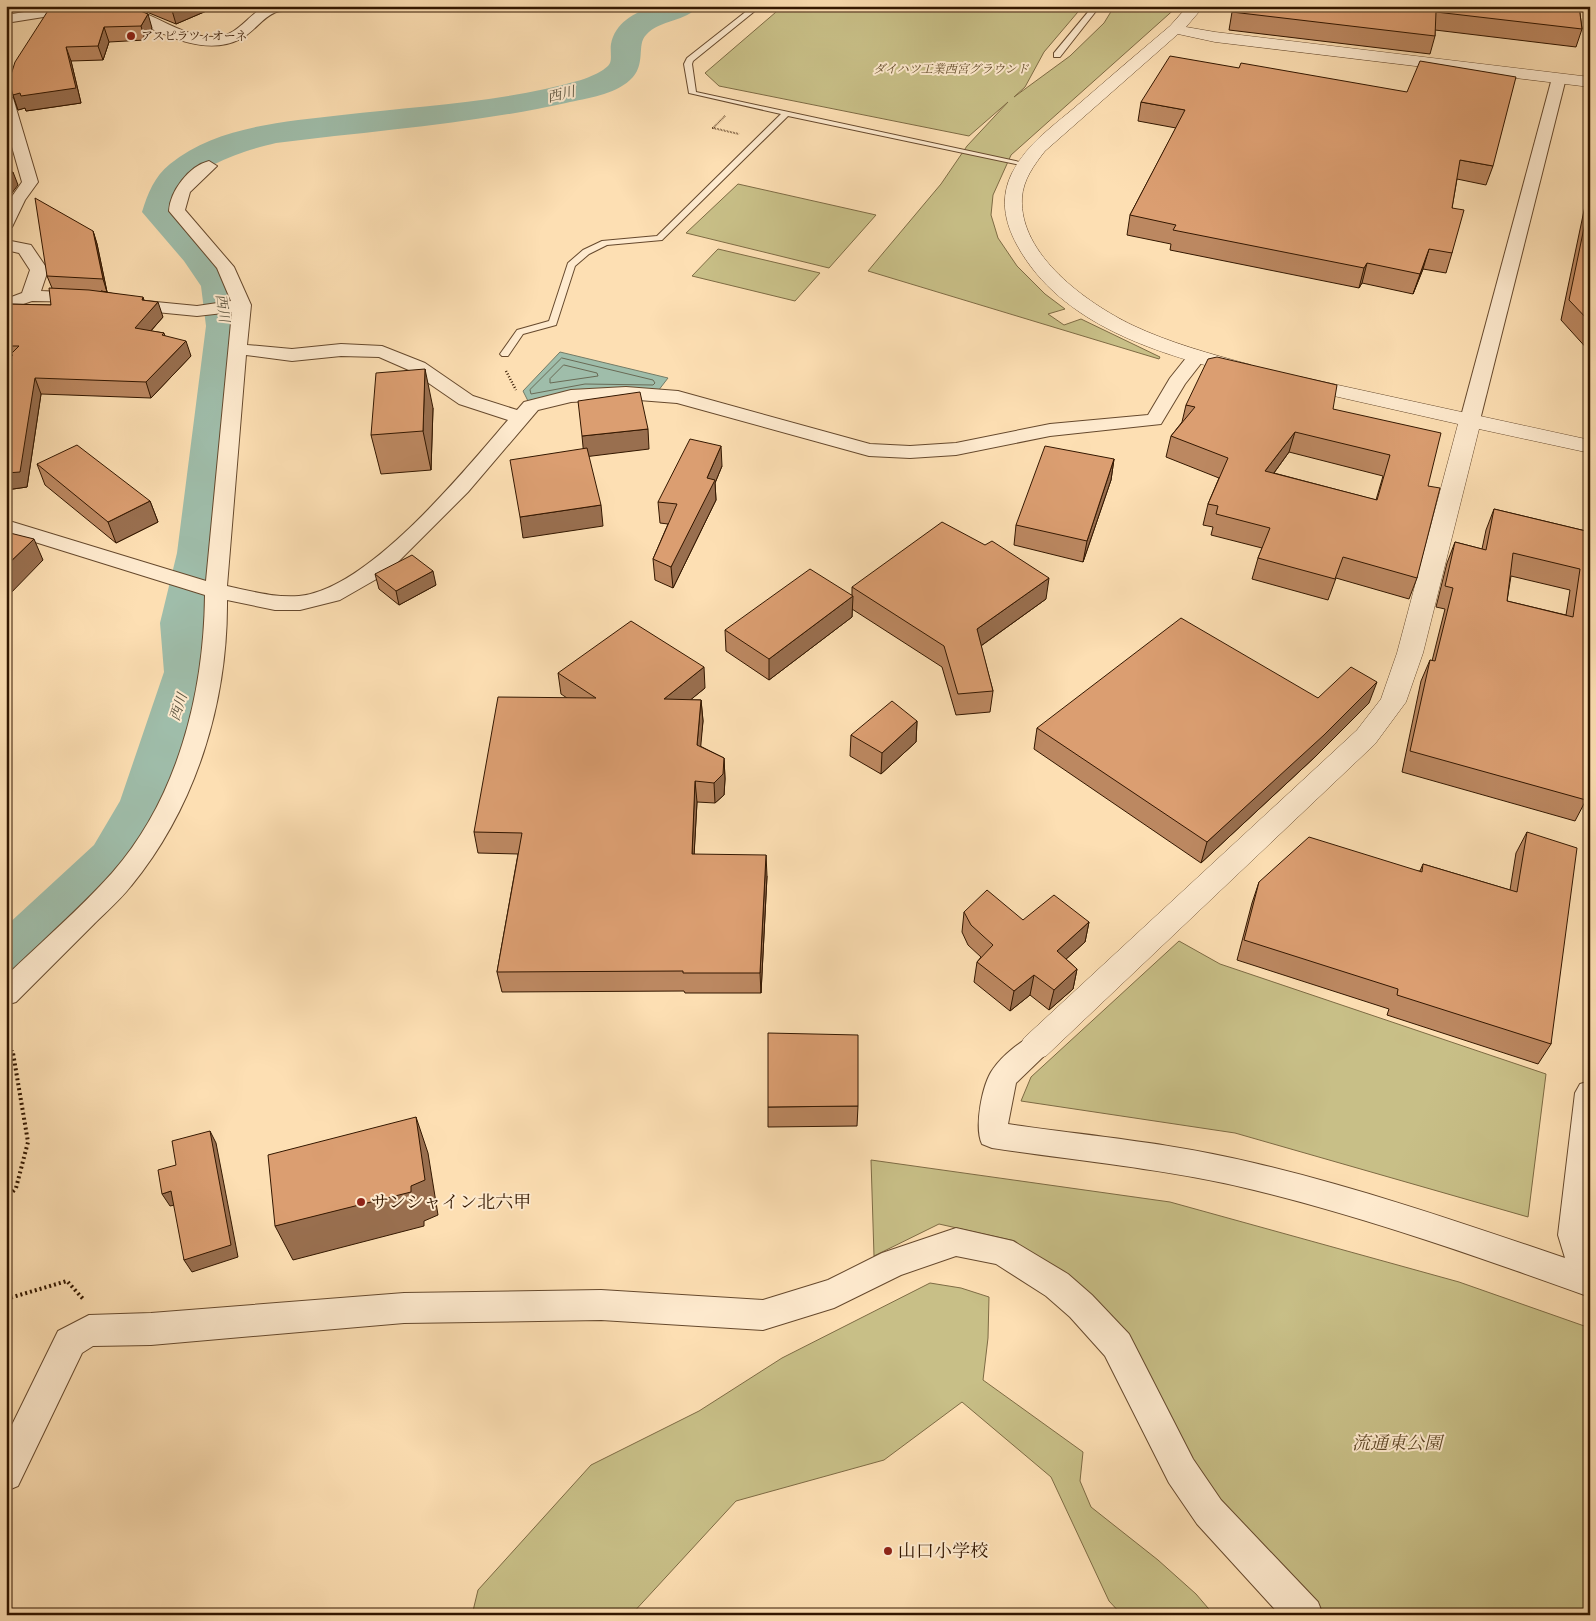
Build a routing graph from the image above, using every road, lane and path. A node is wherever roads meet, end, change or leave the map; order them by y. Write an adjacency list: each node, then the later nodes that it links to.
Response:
1 (99, 6): 8 (street)
2 (296, 6): 7 (street)
3 (758, 6): 16 (lane)
4 (1097, 6): 12 (lane)
5 (1197, 6): 11 (street)
6 (105, 7): 7 (street)
7 (272, 8)
8 (49, 12): 9 (street); 10 (street)
9 (6, 19)
10 (42, 27)
11 (1175, 29): 13 (street); 19 (street)
12 (1058, 55)
13 (1559, 78): 14 (street); 33 (street)
14 (1590, 82)
15 (8, 92): 21 (street)
16 (737, 104): 17 (lane); 18 (path)
17 (785, 114): 18 (lane); 19 (lane)
18 (762, 139): 28 (lane)
19 (1025, 164): 29 (street)
20 (209, 166): 26 (street)
21 (12, 199): 22 (street)
22 (6, 223)
23 (6, 245): 24 (street)
24 (30, 296): 25 (street); 26 (street)
25 (7, 305)
26 (242, 305): 27 (street)
27 (237, 349): 32 (street); 36 (street)
28 (505, 354)
29 (1197, 357): 32 (street); 33 (street)
30 (505, 369): 31 (path)
31 (518, 396)
32 (519, 417): 36 (street)
33 (1470, 420): 34 (street); 39 (street)
34 (1590, 447)
35 (6, 526): 36 (street)
36 (211, 590): 37 (street)
37 (6, 994)
38 (6, 1047): 41 (path)
39 (1034, 1047): 43 (street)
40 (1590, 1093): 42 (street)
41 (6, 1199)
42 (1590, 1272)
43 (1590, 1282)
44 (6, 1299): 45 (path)
45 (98, 1331): 46 (street); 47 (street)
46 (6, 1474)
47 (1306, 1615)

